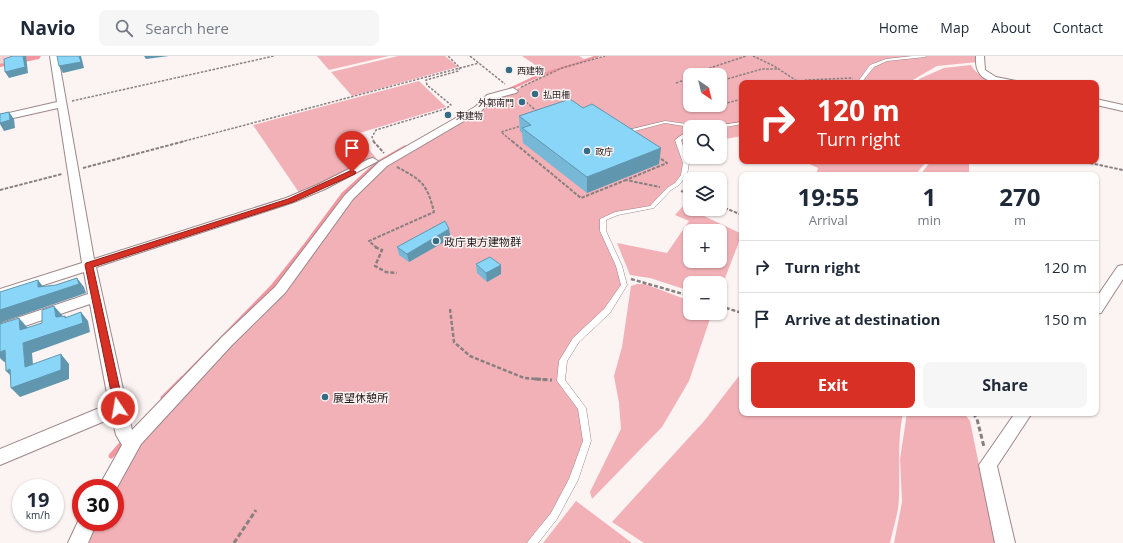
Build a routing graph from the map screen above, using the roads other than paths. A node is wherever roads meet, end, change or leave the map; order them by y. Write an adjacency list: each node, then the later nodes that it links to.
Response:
1 (16, 56): 5 (main road)
2 (54, 56): 10 (street)
3 (925, 56): 6 (lane)
4 (980, 56): 7 (street)
5 (0, 59)
6 (861, 80)
7 (999, 80)
8 (513, 91): 29 (street)
9 (1099, 103): 11 (street)
10 (62, 104): 12 (street); 21 (street)
11 (1123, 108)
12 (0, 118)
13 (739, 123): 15 (lane)
14 (683, 124): 16 (lane)
15 (727, 125)
16 (627, 131)
17 (683, 136): 18 (lane)
18 (683, 154)
19 (373, 161): 21 (street)
20 (686, 164): 34 (lane)
21 (89, 265): 23 (street); 24 (street)
22 (1123, 269): 25 (street)
23 (0, 294)
24 (95, 297): 26 (street); 27 (street)
25 (1099, 305)
26 (7, 327)
27 (118, 408): 29 (street); 30 (street)
28 (1022, 416): 35 (street)
29 (132, 446): 31 (street)
30 (0, 457)
31 (112, 479)
32 (83, 531): 33 (street)
33 (78, 543)
34 (532, 543)
35 (1005, 543)

